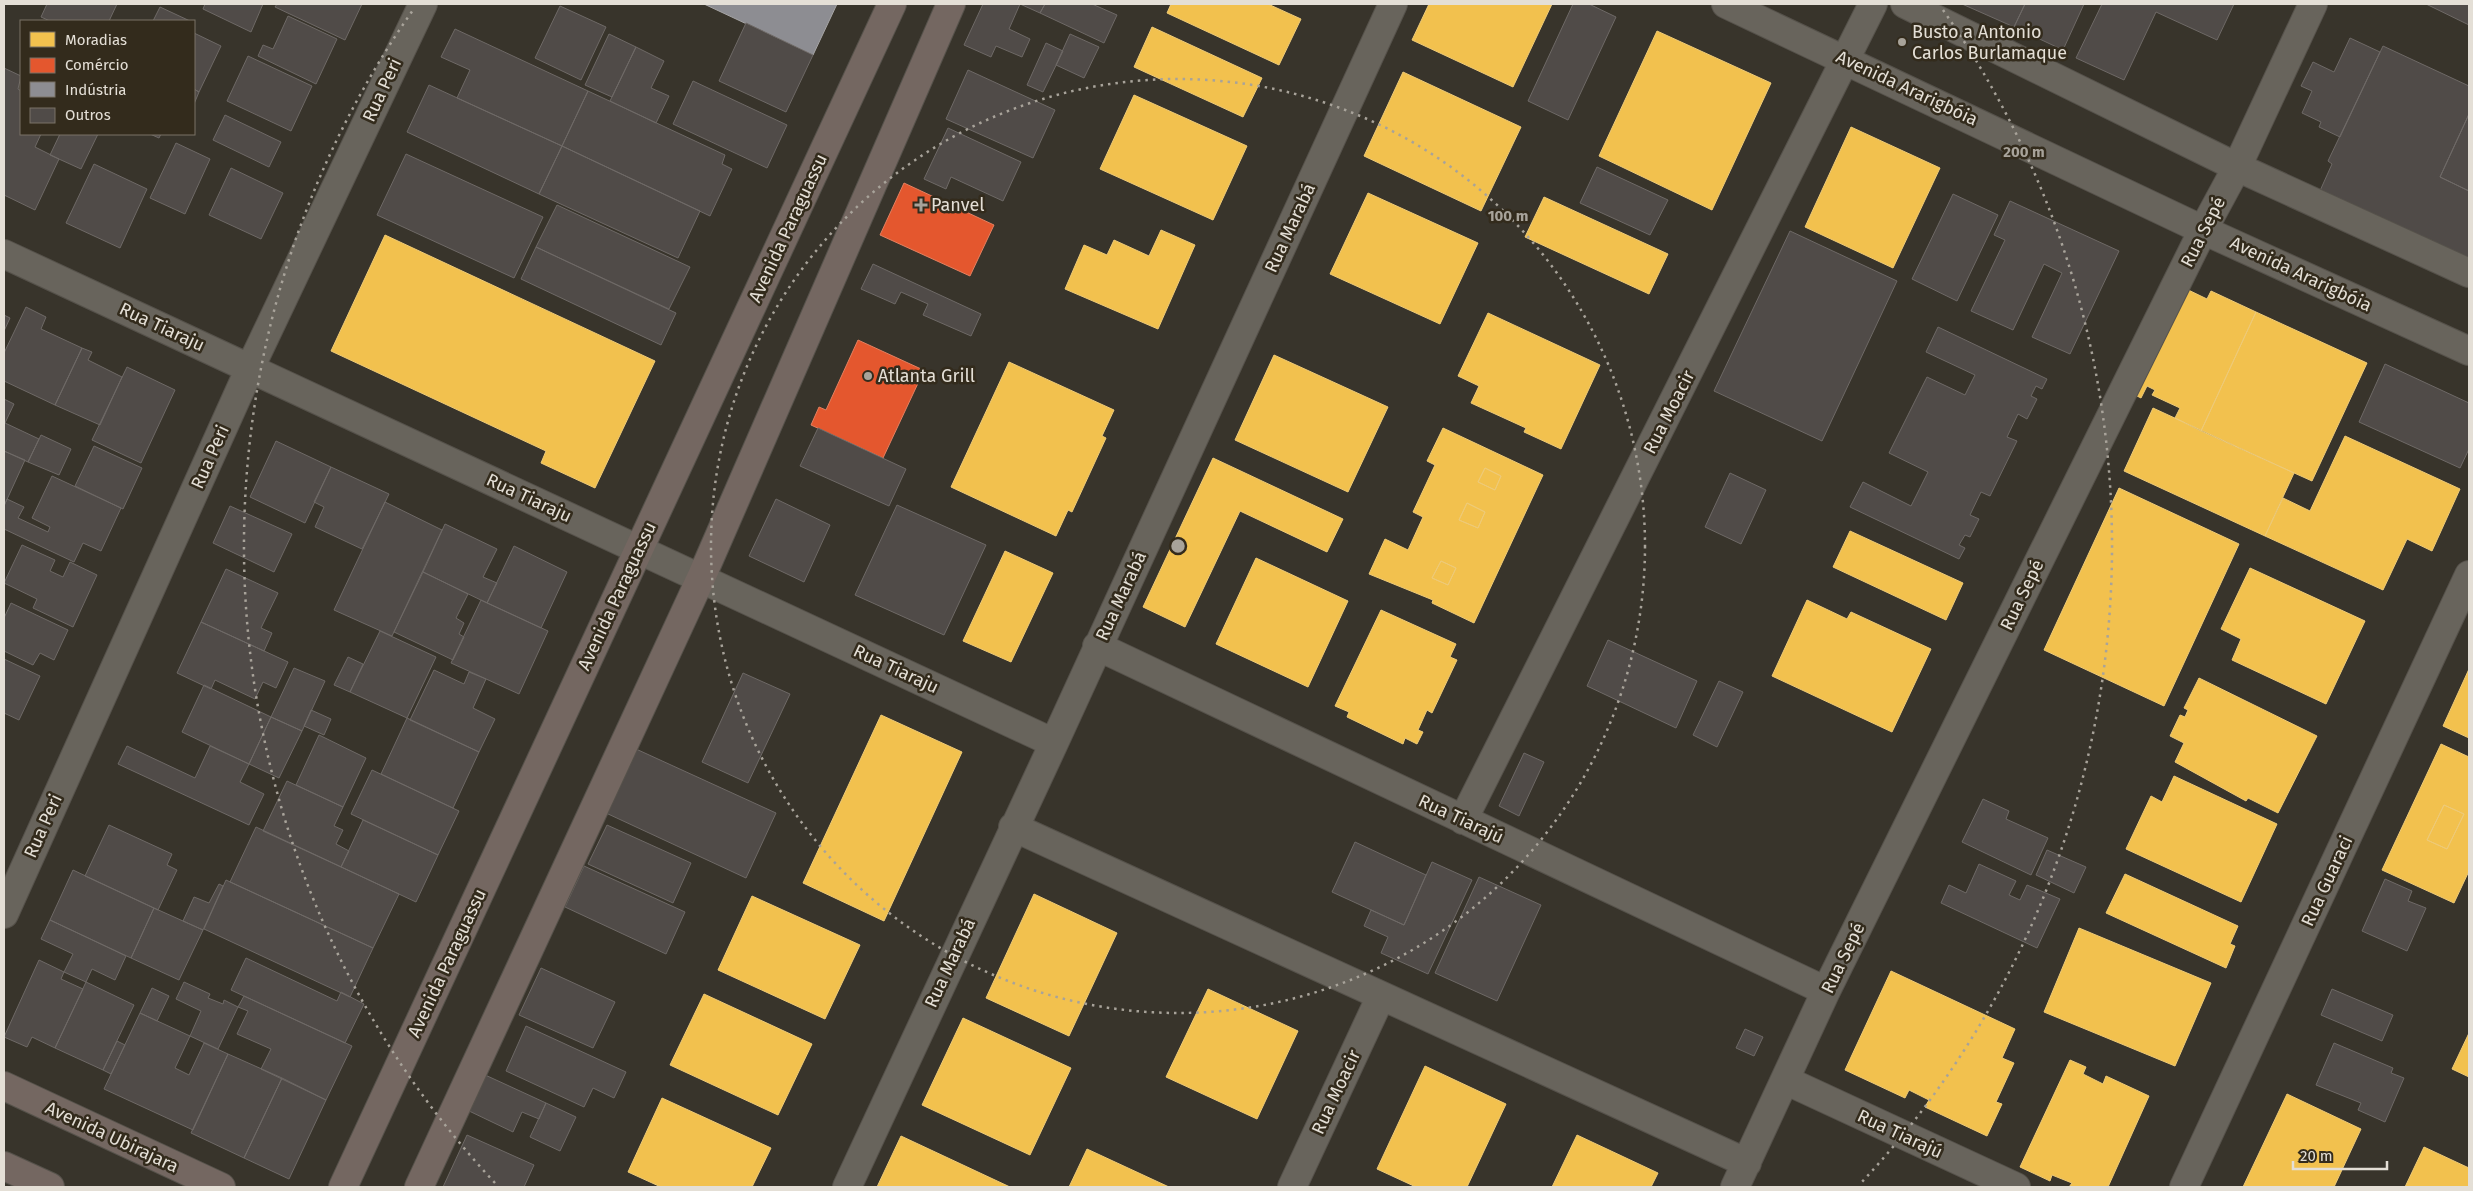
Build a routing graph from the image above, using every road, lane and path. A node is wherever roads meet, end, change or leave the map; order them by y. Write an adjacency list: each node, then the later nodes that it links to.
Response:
1 (422, 4): 15 (street, Rua Peri)
2 (892, 4): 16 (main road, Avenida Paraguassu)
3 (951, 4): 18 (main road)
4 (1393, 4): 19 (street, Rua Marabá)
5 (1726, 4): 9 (street, Avenida Ararigbóia)
6 (1873, 4): 9 (street, Rua Moacir)
7 (1904, 4): 10 (street)
8 (2313, 4): 10 (street, Rua Sepé)
9 (1846, 59): 11 (street, Avenida Ararigbóia); 21 (street, Rua Moacir)
10 (2237, 167): 11 (street, Rua Sepé); 13 (street)
11 (2203, 230): 14 (street, Avenida Ararigbóia); 24 (street, Rua Sepé)
12 (4, 254): 15 (street, Rua Tiaraju)
13 (2469, 273)
14 (2469, 351)
15 (250, 368): 16 (street, Rua Tiaraju); 23 (street, Rua Peri)
16 (639, 550): 18 (street, Rua Tiaraju); 32 (main road, Avenida Paraguassu)
17 (2469, 575): 38 (street, Rua Guaraci)
18 (701, 578): 20 (street, Rua Tiaraju); 33 (main road)
19 (1098, 646): 20 (street, Rua Marabá); 21 (street, Rua Tiarajú)
20 (1054, 742): 22 (street, Rua Marabá)
21 (1463, 820): 24 (street, Rua Tiarajú)
22 (1014, 827): 25 (street); 34 (street, Rua Marabá)
23 (4, 914)
24 (1826, 992): 26 (street, Rua Sepé)
25 (1380, 996): 28 (street); 35 (street, Rua Moacir)
26 (1785, 1080): 28 (street, Rua Sepé); 37 (street, Rua Tiarajú)
27 (4, 1086): 31 (main road, Avenida Ubirajara)
28 (1747, 1163): 36 (street, Rua Sepé)
29 (4, 1166): 30 (main road)
30 (50, 1187)
31 (221, 1187)
32 (343, 1187)
33 (418, 1187)
34 (847, 1187)
35 (1292, 1187)
36 (1736, 1187)
37 (2016, 1187)
38 (2184, 1187)

